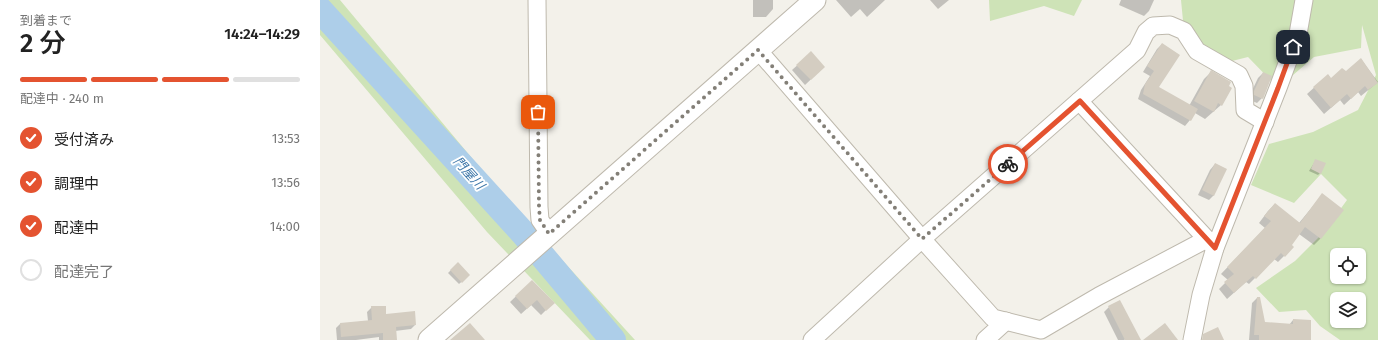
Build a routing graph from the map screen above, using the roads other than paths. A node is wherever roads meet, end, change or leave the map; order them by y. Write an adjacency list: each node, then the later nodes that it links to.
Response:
1 (537, 0): 7 (street)
2 (815, 0): 4 (street)
3 (1304, 0): 6 (street)
4 (758, 50): 7 (street); 8 (street)
5 (1080, 101): 6 (street); 8 (street); 9 (street)
6 (1265, 122): 9 (street)
7 (549, 234): 11 (street)
8 (922, 239): 10 (street); 12 (street)
9 (1211, 244): 10 (street); 14 (street)
10 (1006, 321): 13 (street)
11 (429, 340)
12 (812, 340)
13 (985, 340)
14 (1192, 340)

